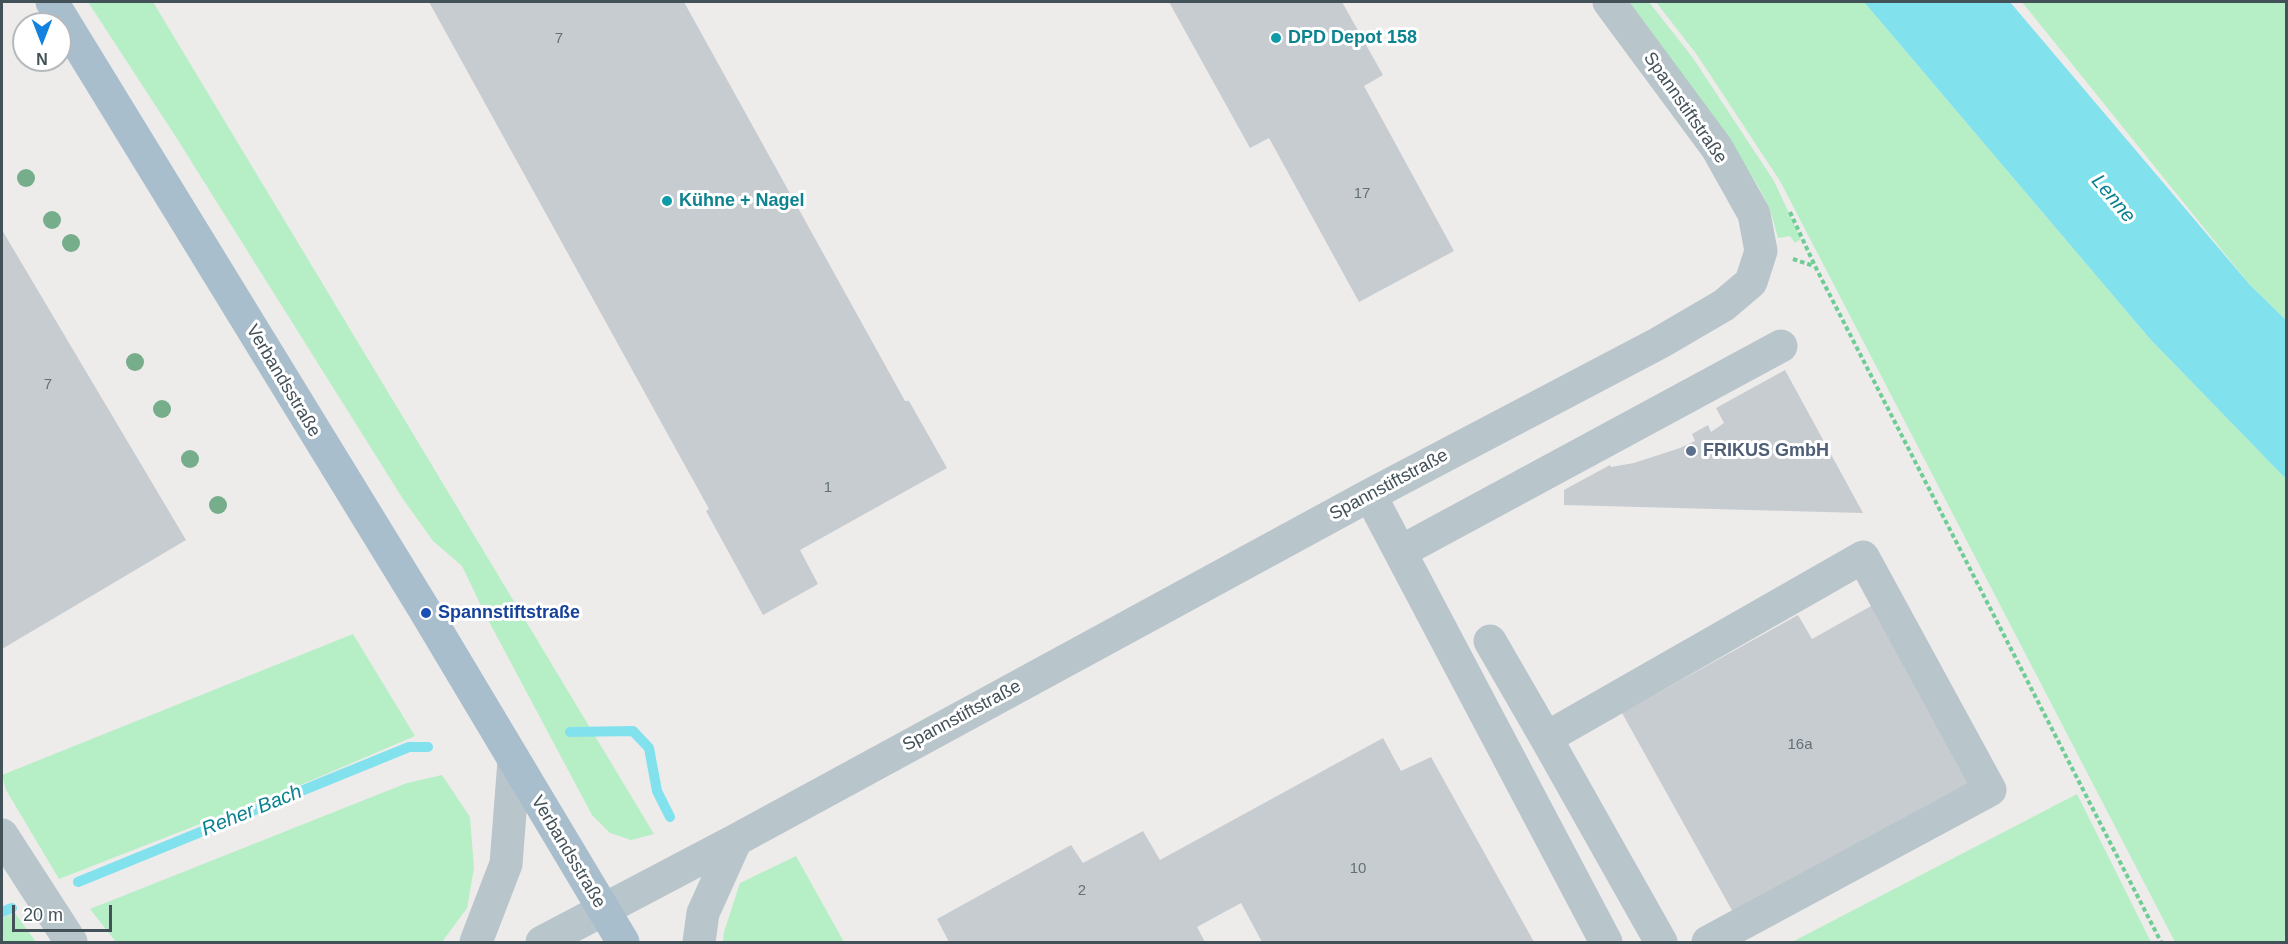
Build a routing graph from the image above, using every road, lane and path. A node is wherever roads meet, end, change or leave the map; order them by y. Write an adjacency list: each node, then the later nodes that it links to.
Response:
1 (52, 2): 9 (main road, Verbandsstraße)
2 (1609, 2): 5 (street, Spannstiftstraße)
3 (1786, 202): 23 (path)
4 (1781, 346): 6 (street)
5 (1370, 495): 6 (street); 11 (street, Spannstiftstraße)
6 (1400, 552): 13 (street)
7 (1490, 641): 8 (street)
8 (1546, 738): 12 (street); 22 (street)
9 (514, 761): 14 (main road, Verbandsstraße); 16 (street, Verbandsstraße)
10 (2, 835): 15 (street)
11 (736, 840): 14 (street, Spannstiftstraße); 19 (street)
12 (1607, 848): 13 (street); 21 (street)
13 (1568, 870): 20 (street)
14 (603, 909): 17 (street, Spannstiftstraße); 18 (main road, Verbandsstraße)
15 (71, 942)
16 (476, 942)
17 (542, 942)
18 (622, 942)
19 (699, 942)
20 (1606, 942)
21 (1661, 942)
22 (1708, 942)
23 (2161, 942)

